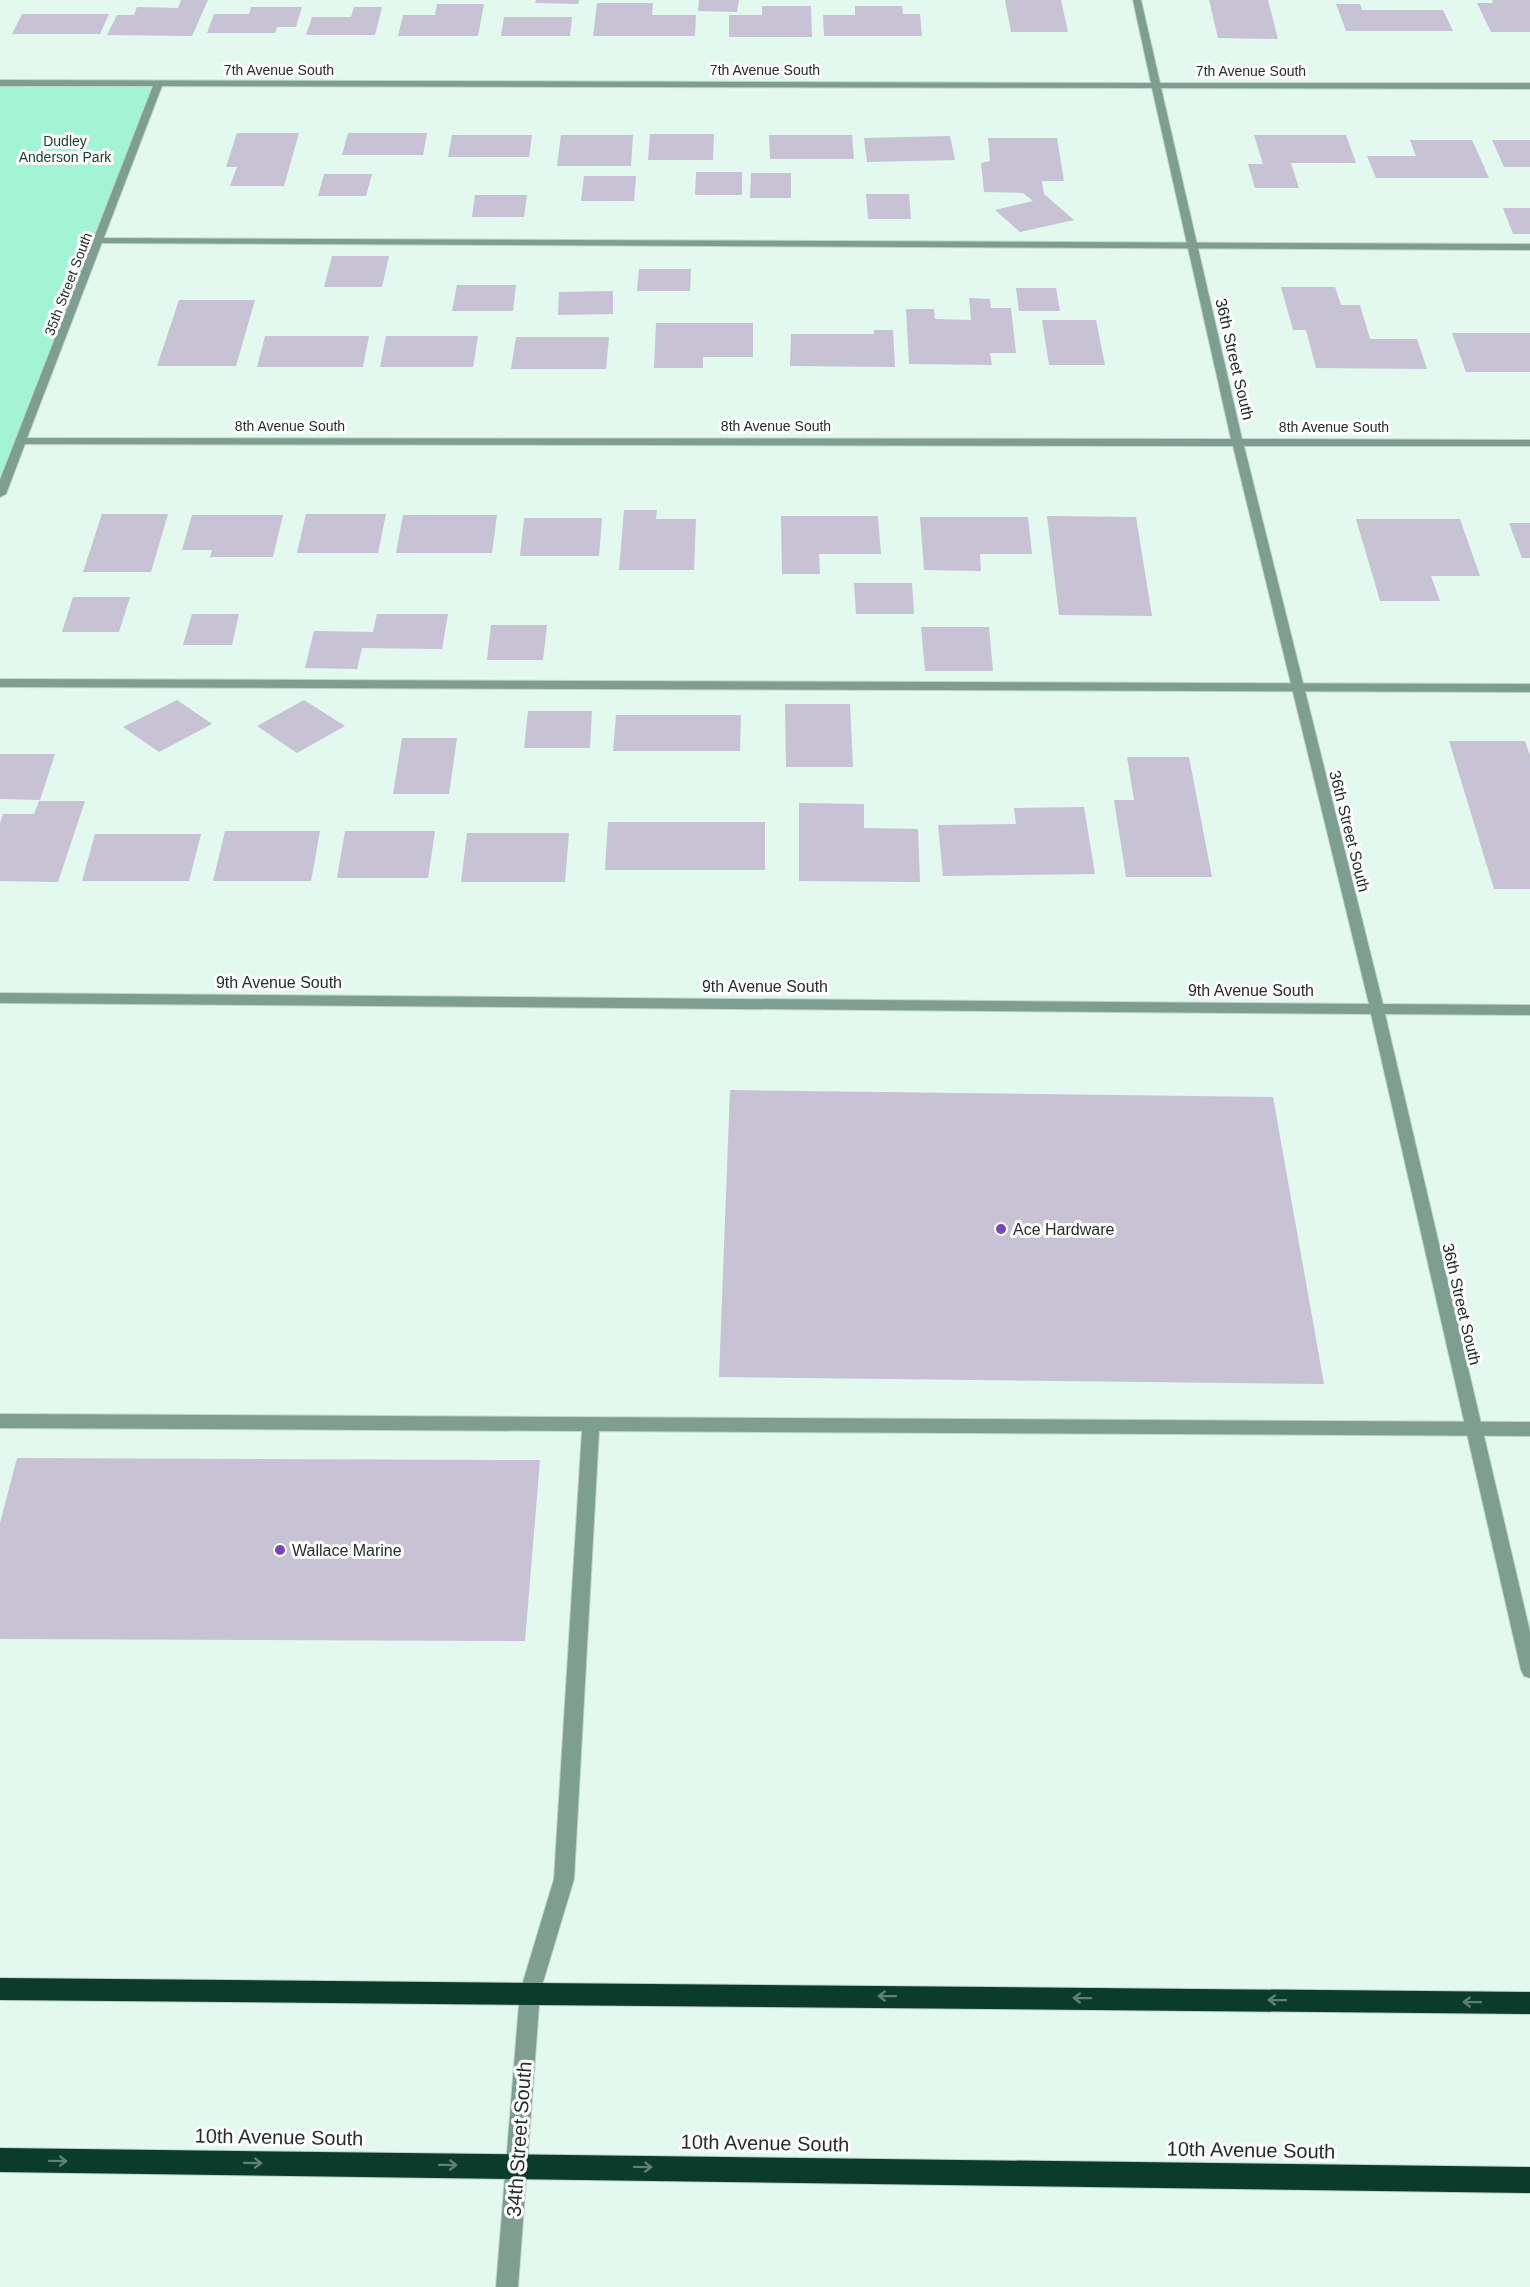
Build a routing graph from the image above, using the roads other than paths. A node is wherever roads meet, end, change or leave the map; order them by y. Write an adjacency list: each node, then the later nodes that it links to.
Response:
1 (1137, 0): 4 (street, 36th Street South)
2 (0, 83): 3 (street, 7th Avenue South)
3 (159, 83): 4 (street, 7th Avenue South); 6 (street, 35th Street South)
4 (1155, 84): 5 (street, 7th Avenue South); 7 (street, 36th Street South)
5 (1530, 86)
6 (99, 241): 7 (street); 9 (street, 35th Street South)
7 (1192, 245): 8 (street); 10 (street, 36th Street South)
8 (1530, 247)
9 (21, 441): 10 (street, 8th Avenue South); 12 (street, 35th Street South)
10 (1237, 441): 11 (street, 8th Avenue South); 14 (street, 36th Street South)
11 (1530, 443)
12 (0, 494)
13 (0, 683): 14 (street)
14 (1298, 687): 15 (street); 17 (street, 36th Street South)
15 (1530, 688)
16 (0, 998): 17 (street, 9th Avenue South)
17 (1377, 1009): 18 (street, 9th Avenue South); 21 (street, 36th Street South)
18 (1530, 1010)
19 (0, 1421): 20 (street)
20 (591, 1424): 21 (street); 25 (street, 34th Street South)
21 (1474, 1429): 22 (street); 23 (street, 36th Street South)
22 (1530, 1429)
23 (1530, 1670)
24 (0, 1989): 25 (highway)
25 (530, 1992): 26 (highway, one-way to 25); 28 (street, 34th Street South)
26 (1530, 2003)
27 (0, 2160): 28 (highway, 10th Avenue South, one-way to 28)
28 (517, 2165): 29 (highway, 10th Avenue South, one-way to 29); 30 (street, 34th Street South)
29 (1530, 2180)
30 (507, 2287)

